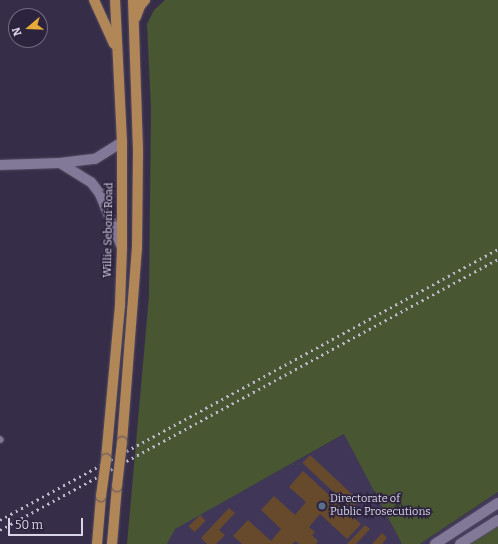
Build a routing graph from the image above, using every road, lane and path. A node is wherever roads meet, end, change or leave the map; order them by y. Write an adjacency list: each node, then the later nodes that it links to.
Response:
1 (94, 0): 6 (main road)
2 (115, 0): 6 (main road, Willie Seboni Road)
3 (133, 0): 5 (main road)
4 (146, 0): 5 (main road)
5 (134, 48): 14 (main road, bridge)
6 (117, 50): 7 (main road, Willie Seboni Road)
7 (122, 142): 8 (street); 10 (main road, Willie Seboni Road)
8 (60, 163): 9 (street); 10 (street)
9 (0, 165)
10 (122, 248): 13 (main road, Willie Seboni Road, bridge)
11 (498, 503): 15 (street)
12 (498, 520): 16 (street)
13 (97, 544)
14 (112, 544)
15 (435, 544)
16 (460, 544)

